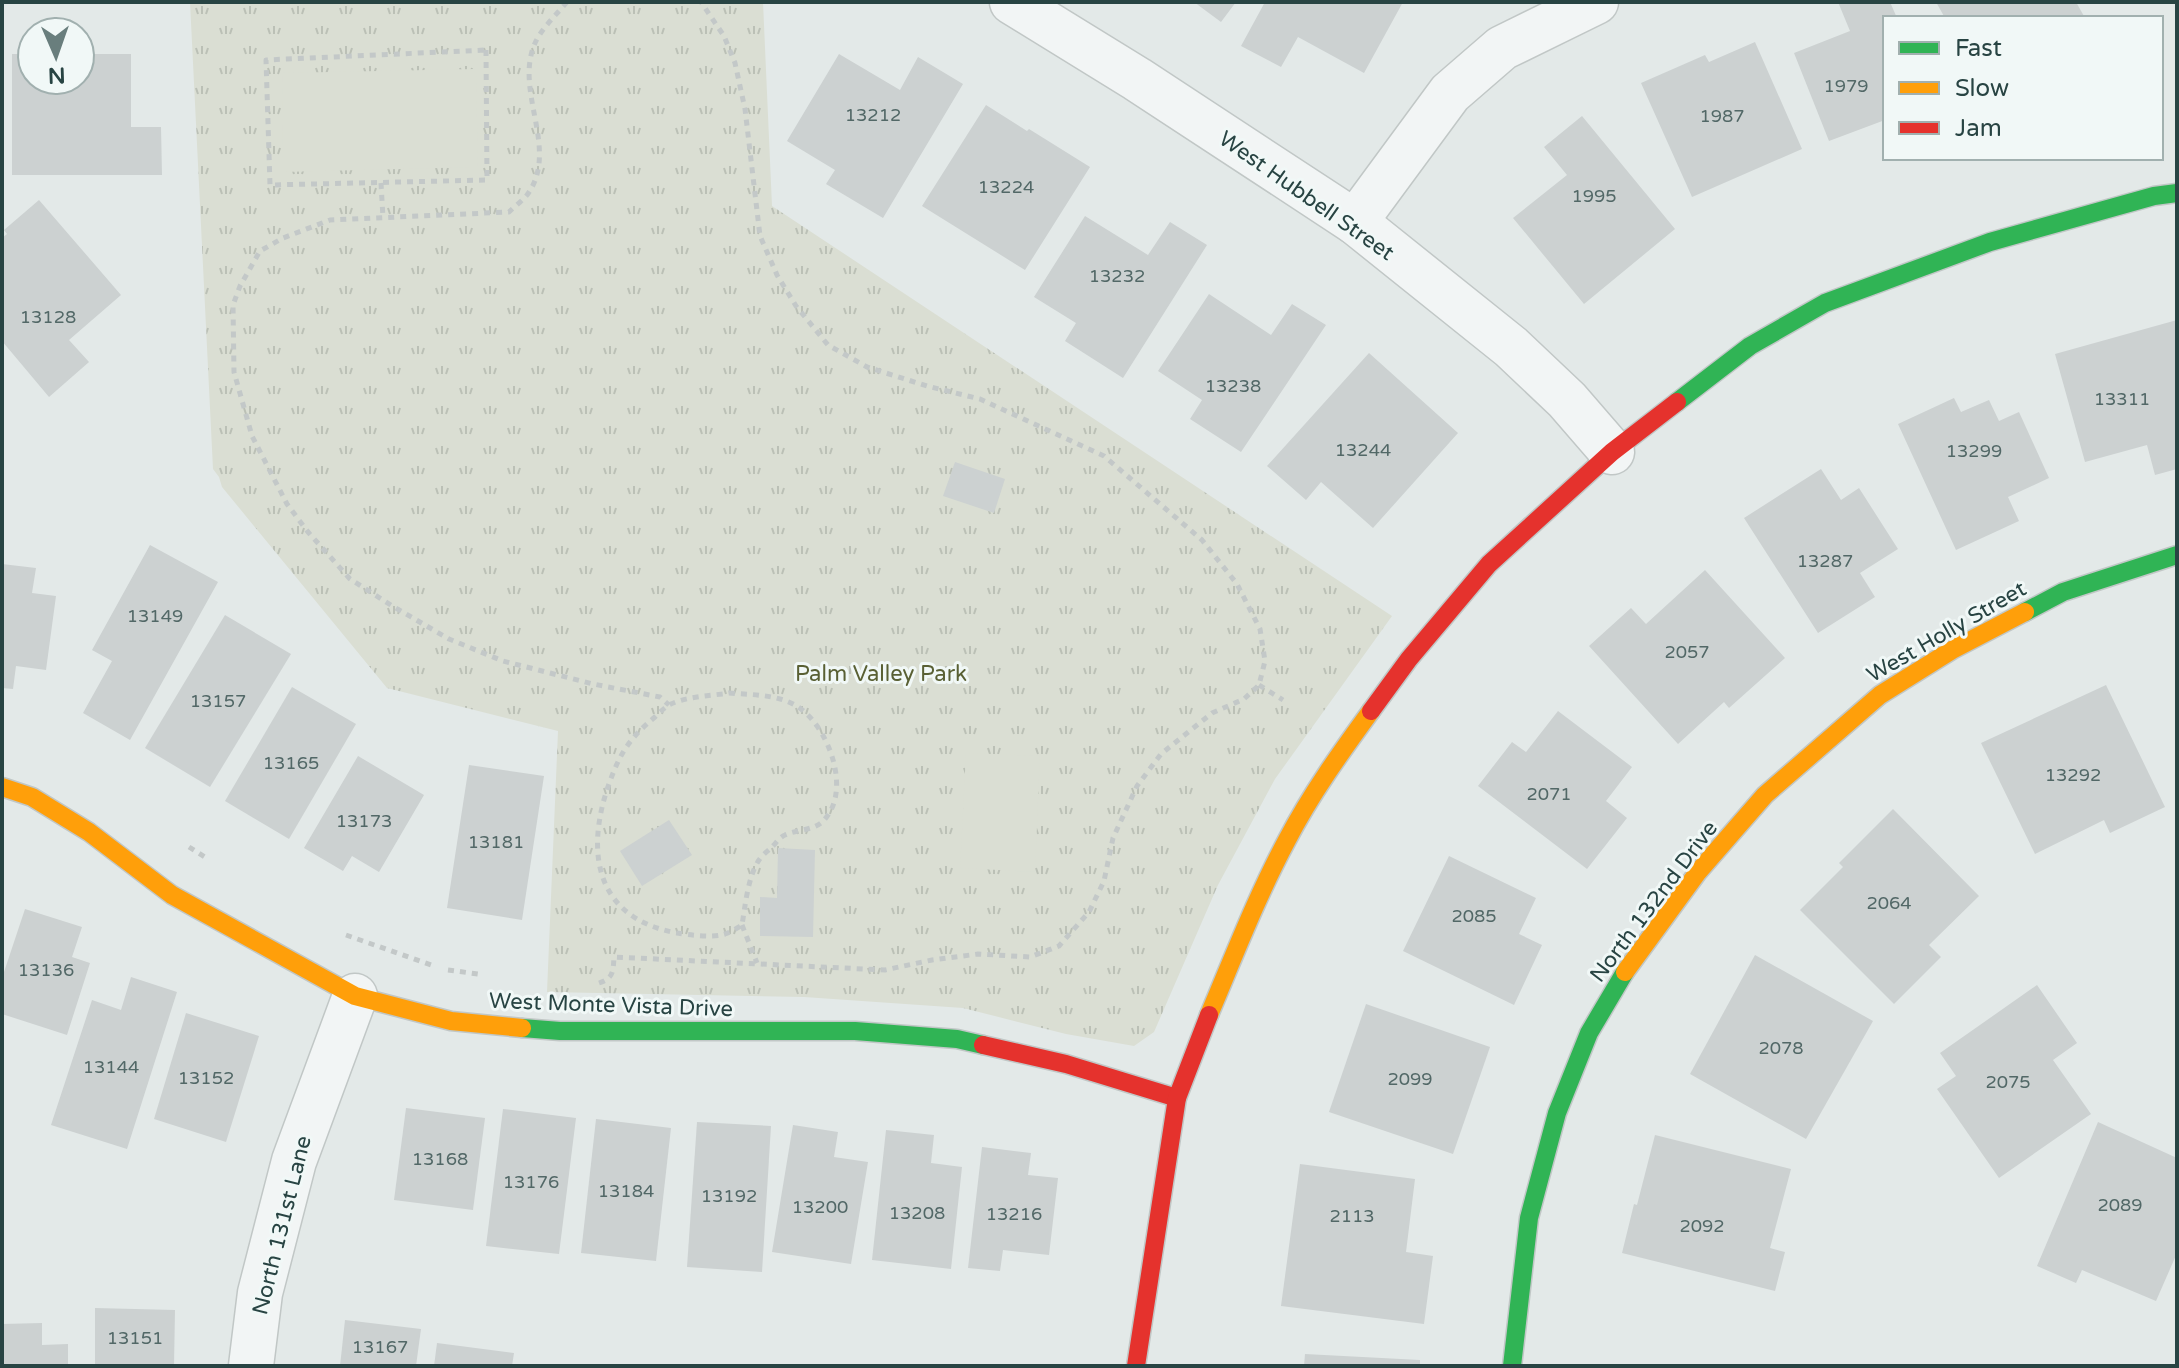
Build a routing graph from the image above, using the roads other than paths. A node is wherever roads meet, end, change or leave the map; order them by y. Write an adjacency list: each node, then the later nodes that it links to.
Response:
1 (1012, 2): 4 (street, West Hubbell Street)
2 (1596, 2): 4 (street)
3 (2177, 193): 5 (street)
4 (1355, 222): 5 (street, West Hubbell Street)
5 (1612, 452): 10 (street)
6 (2177, 555): 8 (street, West Holly Street)
7 (2, 787): 9 (street, West Monte Vista Drive)
8 (1765, 795): 13 (street, North 132nd Drive)
9 (355, 996): 10 (street, West Monte Vista Drive); 11 (street, North 131st Lane)
10 (1177, 1098): 12 (street)
11 (251, 1366)
12 (1136, 1366)
13 (1512, 1366)

